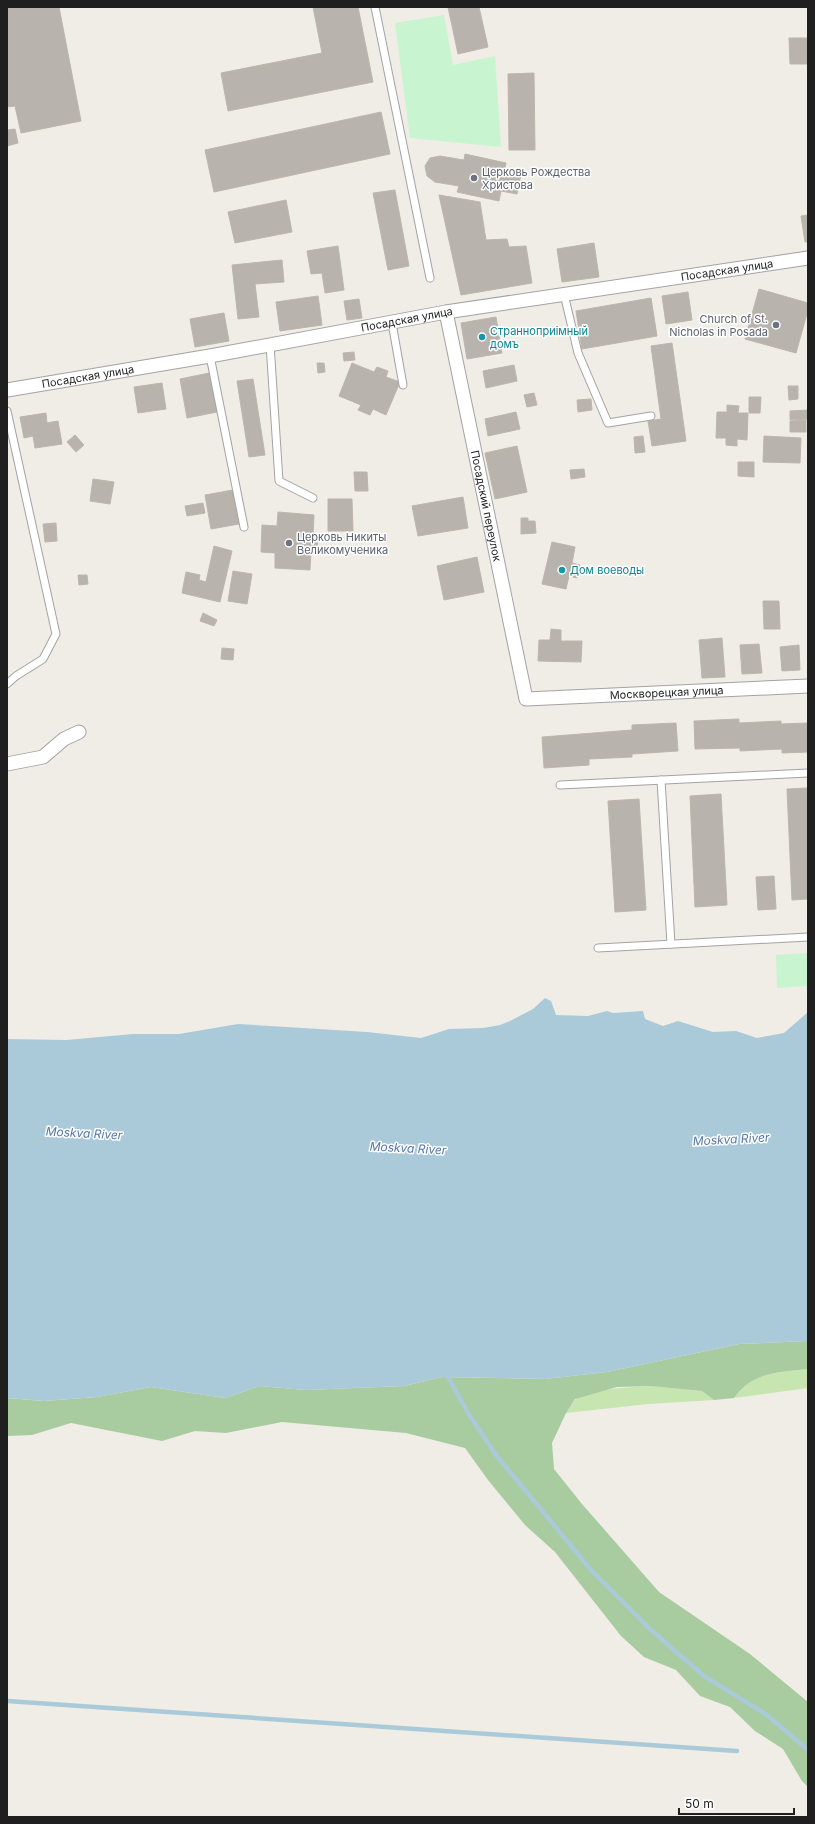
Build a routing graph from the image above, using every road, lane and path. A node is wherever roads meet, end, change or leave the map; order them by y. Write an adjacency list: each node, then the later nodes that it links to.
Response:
1 (374, 7): 3 (lane)
2 (808, 258): 4 (street, Посадская улица)
3 (430, 278)
4 (564, 294): 5 (street, Посадская улица); 12 (lane)
5 (446, 312): 6 (street, Посадская улица); 17 (street, Посадский переулок)
6 (392, 323): 7 (street, Посадская улица); 9 (lane)
7 (270, 344): 8 (street, Посадская улица); 13 (lane)
8 (210, 356): 10 (street, Посадская улица); 14 (lane)
9 (404, 385)
10 (7, 390)
11 (7, 411): 15 (lane)
12 (651, 416)
13 (313, 498)
14 (244, 527)
15 (7, 684)
16 (808, 686): 17 (street, Москворецкая улица)
17 (526, 699)
18 (79, 732): 19 (street)
19 (7, 764)
20 (808, 773): 21 (lane)
21 (661, 780): 22 (lane); 24 (lane)
22 (560, 785)
23 (808, 937): 24 (lane)
24 (671, 944): 25 (lane)
25 (598, 948)

